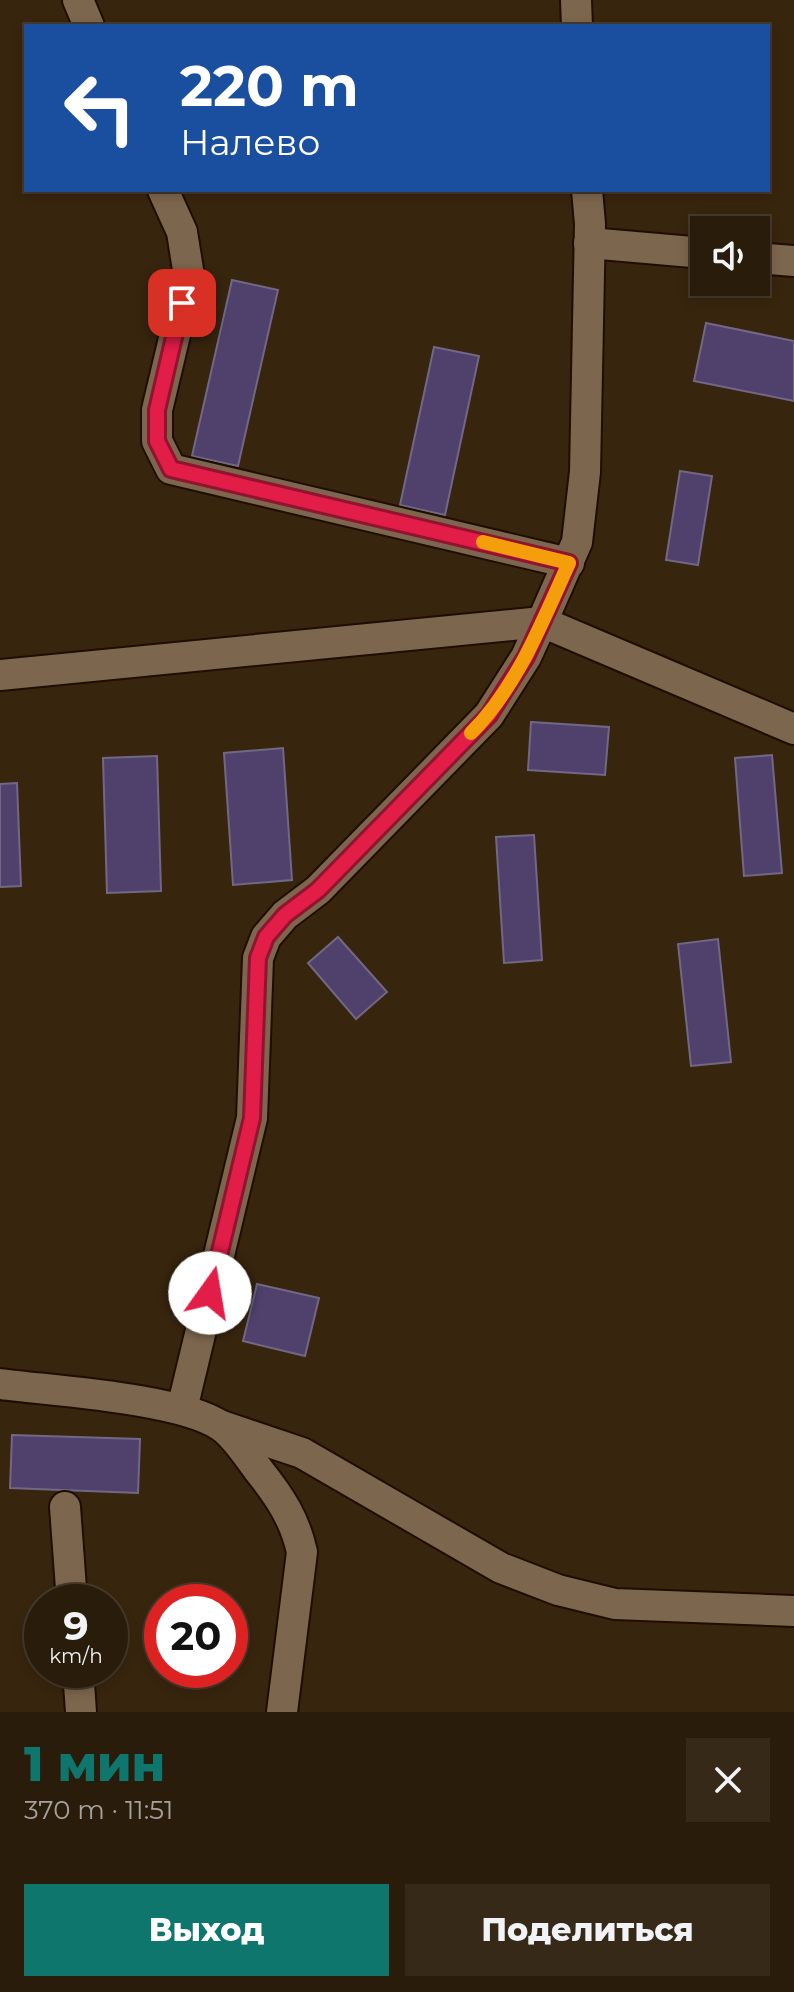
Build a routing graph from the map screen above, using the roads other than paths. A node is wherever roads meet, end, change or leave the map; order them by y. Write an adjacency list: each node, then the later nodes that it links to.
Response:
1 (78, 0): 3 (lane)
2 (576, 0): 4 (lane)
3 (88, 24)
4 (577, 24)
5 (164, 192): 11 (lane)
6 (587, 192): 7 (lane)
7 (589, 243): 8 (lane); 11 (lane)
8 (690, 252)
9 (770, 259): 10 (lane)
10 (794, 261)
11 (569, 563): 12 (lane)
12 (542, 622): 13 (lane); 14 (lane); 16 (lane)
13 (0, 675)
14 (794, 729)
15 (0, 1384): 16 (lane)
16 (182, 1409): 17 (lane)
17 (222, 1426): 20 (lane); 23 (lane)
18 (65, 1507): 19 (lane)
19 (71, 1584)
20 (794, 1611)
21 (79, 1688): 22 (lane)
22 (81, 1712)
23 (282, 1712)

